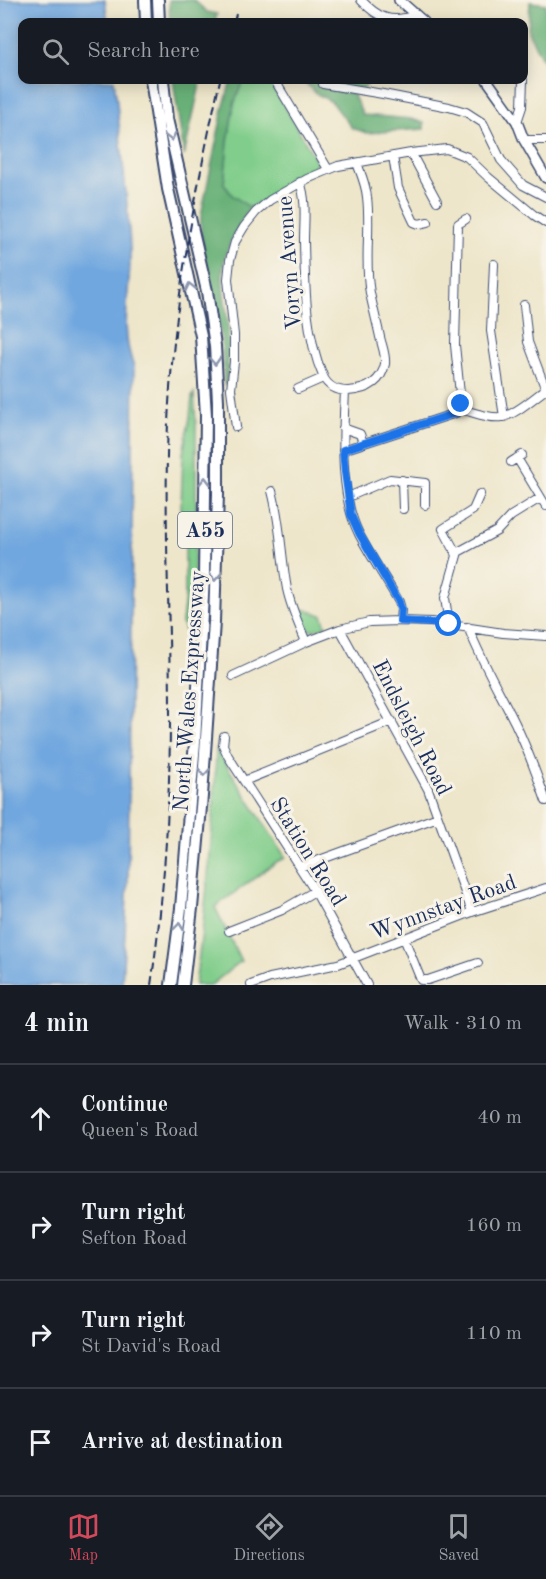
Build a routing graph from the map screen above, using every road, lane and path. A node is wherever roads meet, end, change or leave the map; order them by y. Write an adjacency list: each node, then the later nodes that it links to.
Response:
1 (145, 0): 6 (highway)
2 (158, 0): 7 (highway)
3 (362, 0): 8 (street)
4 (399, 0): 5 (main road)
5 (415, 15): 9 (street); 10 (main road)
6 (146, 18)
7 (159, 18)
8 (387, 18)
9 (407, 18)
10 (419, 18)
11 (152, 84): 74 (highway, North Wales Expressway / A55, one-way to 11)
12 (164, 84): 75 (highway, North Wales Expressway / A55, one-way to 75)
13 (277, 84): 23 (street)
14 (323, 84): 26 (street)
15 (491, 84): 17 (main road)
16 (523, 84): 17 (street)
17 (517, 122): 18 (main road)
18 (524, 140): 19 (street); 24 (main road)
19 (546, 140)
20 (411, 153): 21 (street); 27 (street); 30 (street)
21 (393, 156): 22 (street); 29 (street)
22 (357, 163): 23 (street); 36 (street)
23 (328, 169): 25 (street)
24 (546, 178)
25 (300, 182): 33 (street, Voryn Avenue); 39 (street)
26 (546, 197)
27 (437, 201)
28 (466, 219): 37 (street)
29 (428, 222)
30 (546, 223)
31 (494, 264): 38 (street)
32 (524, 305): 35 (street)
33 (323, 378): 34 (street); 36 (street)
34 (298, 389)
35 (546, 389): 38 (street)
36 (345, 391): 40 (street)
37 (460, 409): 38 (street); 41 (street)
38 (504, 417)
39 (236, 427)
40 (344, 428): 41 (street); 42 (street)
41 (363, 443): 42 (street)
42 (343, 450): 47 (street)
43 (517, 458): 48 (street)
44 (402, 480): 47 (street); 49 (street); 51 (street)
45 (272, 491): 58 (street)
46 (480, 494): 52 (street)
47 (348, 497): 53 (street)
48 (540, 498): 50 (street); 52 (street)
49 (425, 505)
50 (546, 506)
51 (403, 509)
52 (457, 555): 54 (street)
53 (400, 621): 54 (street); 56 (street)
54 (449, 624): 55 (street)
55 (468, 627): 57 (street); 63 (street)
56 (340, 629): 58 (street); 60 (street, Endsleigh Road)
57 (546, 636)
58 (306, 642): 59 (street)
59 (236, 672)
60 (392, 721): 62 (street); 64 (street, Endsleigh Road)
61 (224, 736): 62 (street, Station Road)
62 (244, 781): 65 (street, Station Road)
63 (546, 801)
64 (438, 817): 65 (street); 68 (street, Endsleigh Road)
65 (300, 867): 67 (street, Station Road)
66 (546, 888): 68 (street, Wynnstay Road)
67 (315, 891): 69 (street); 71 (street, Station Road)
68 (472, 912): 70 (street, Wynnstay Road)
69 (229, 931)
70 (404, 938): 71 (street, Wynnstay Road); 72 (street)
71 (354, 958): 73 (street, Wynnstay Road); 77 (street, Station Road)
72 (478, 963)
73 (269, 981): 76 (street, Wynnstay Road)
74 (171, 985)
75 (183, 985)
76 (251, 985)
77 (367, 985)

